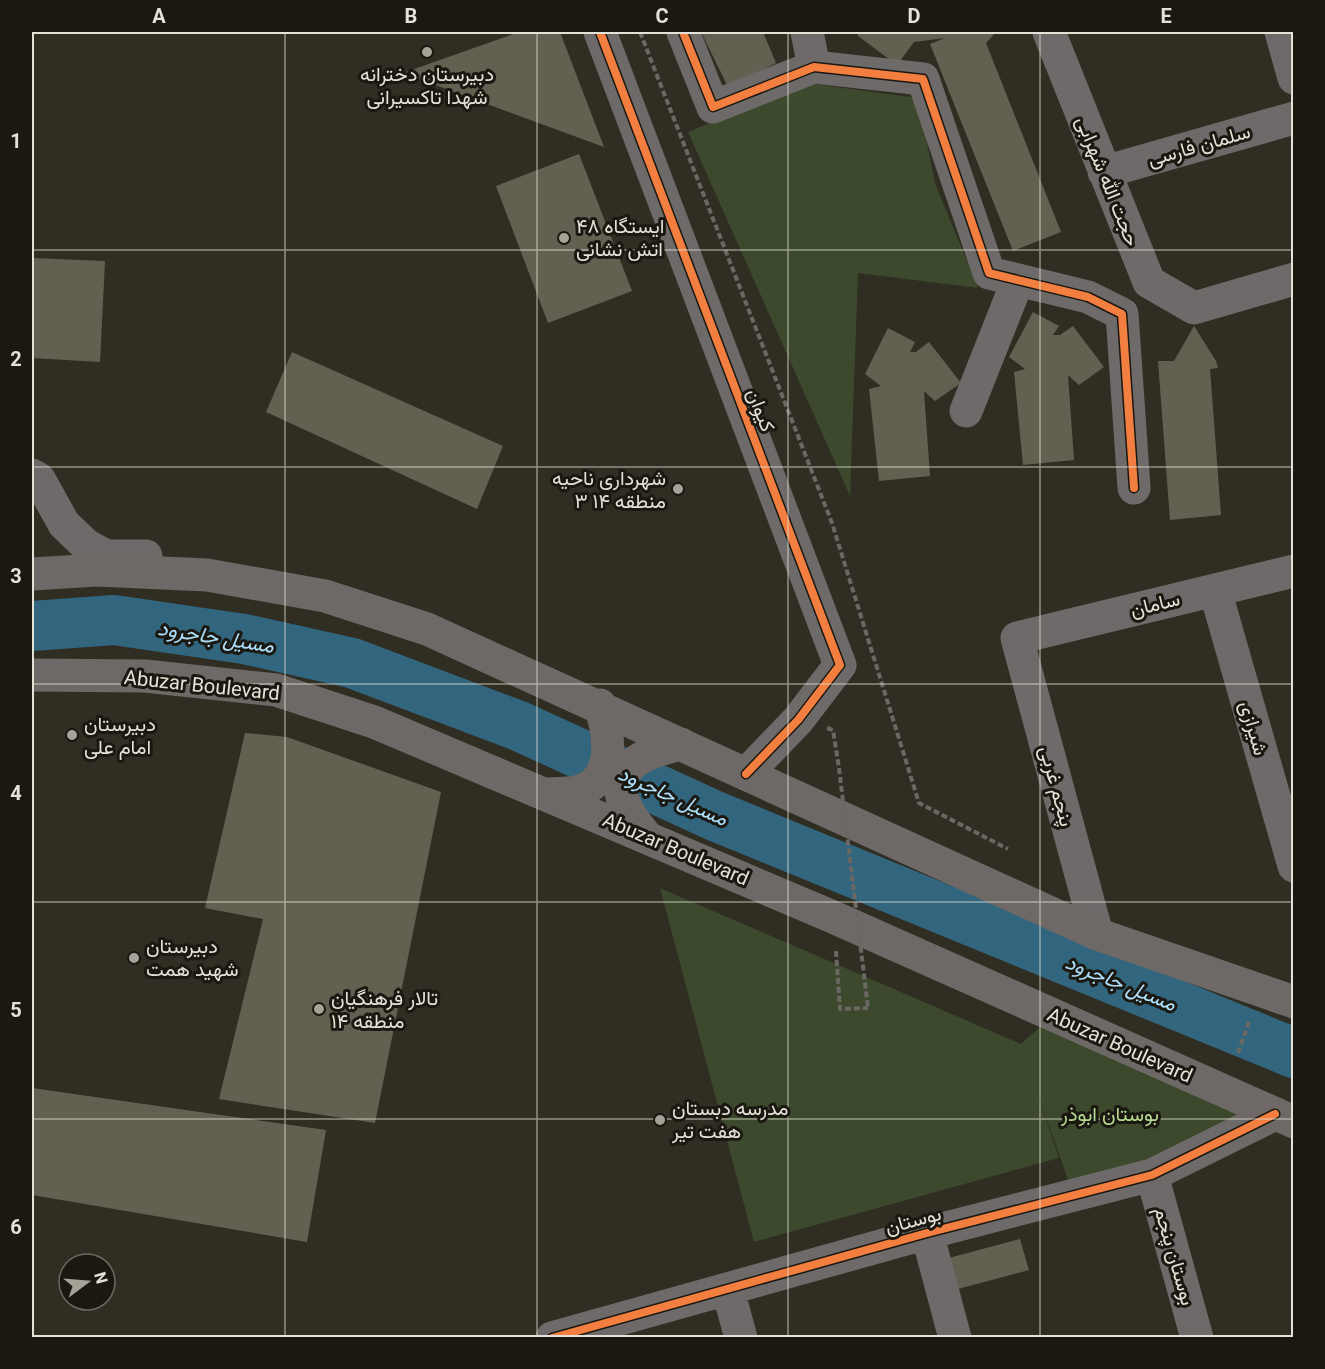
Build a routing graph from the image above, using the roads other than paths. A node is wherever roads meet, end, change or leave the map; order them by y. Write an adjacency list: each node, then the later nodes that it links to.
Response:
1 (600, 32): 23 (street, کیوان)
2 (683, 32): 6 (street)
3 (807, 32): 6 (street)
4 (1049, 32): 9 (street, حجت الله شهرابی)
5 (1281, 32): 7 (street)
6 (814, 67): 11 (street)
7 (1293, 78)
8 (1293, 118): 9 (street, سلمان فارسی)
9 (1104, 172): 10 (street, حجت الله شهرابی)
10 (1293, 279)
11 (1018, 280): 12 (street); 14 (street)
12 (966, 411)
13 (32, 475): 17 (street)
14 (1134, 488)
15 (1293, 571): 18 (street, سامان)
16 (32, 574): 17 (main road)
17 (204, 575): 21 (main road)
18 (1215, 590): 19 (street, سامان); 26 (street, شیرازی)
19 (1017, 638): 27 (street, پنجم غربی)
20 (32, 675): 24 (main road, Abuzar Boulevard)
21 (600, 705): 22 (main road); 24 (main road)
22 (681, 744): 23 (main road); 25 (main road)
23 (746, 774): 27 (main road)
24 (548, 794): 25 (main road, Abuzar Boulevard)
25 (647, 837): 29 (main road, Abuzar Boulevard)
26 (1293, 866)
27 (1097, 934): 28 (main road)
28 (1293, 1002)
29 (1284, 1118): 30 (street, بوستان)
30 (1152, 1175): 31 (street, بوستان); 36 (street, بوستان پنجم)
31 (927, 1233): 32 (street, بوستان); 35 (street)
32 (728, 1290): 33 (street, بوستان); 34 (street)
33 (552, 1338)
34 (741, 1338)
35 (955, 1338)
36 (1197, 1338)

